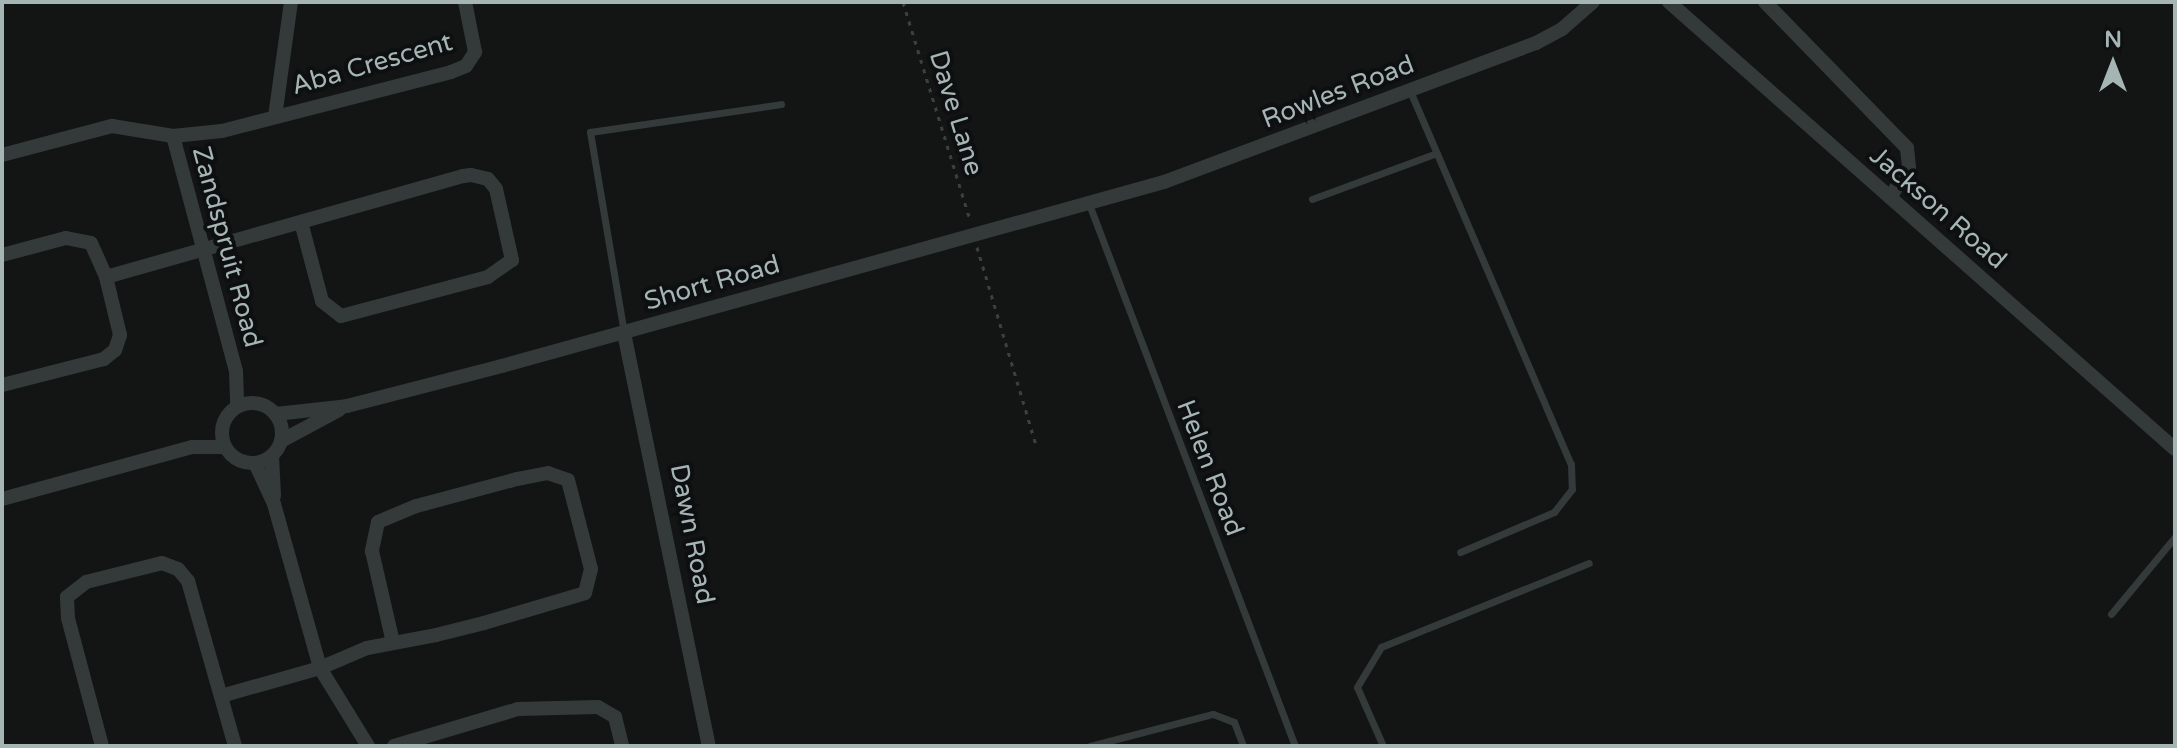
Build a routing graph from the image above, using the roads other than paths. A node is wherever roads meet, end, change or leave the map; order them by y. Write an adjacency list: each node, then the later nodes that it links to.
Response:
1 (291, 2): 8 (street, Aba Crescent)
2 (465, 2): 8 (street, Aba Crescent)
3 (1593, 2): 6 (street, Rowles Road)
4 (1669, 2): 12 (street, Jackson Road)
5 (1765, 2): 12 (street)
6 (1410, 91): 10 (lane); 14 (street, Rowles Road)
7 (781, 104): 19 (lane)
8 (275, 117): 9 (street, Aba Crescent)
9 (173, 136): 11 (street, Aba Crescent); 16 (street, Zandspruit Road)
10 (1437, 153): 13 (lane); 36 (lane)
11 (2, 155)
12 (1890, 197): 30 (street, Jackson Road)
13 (1312, 199)
14 (1089, 204): 19 (street, Short Road); 50 (lane, Helen Road)
15 (301, 222): 15 (street); 16 (street)
16 (203, 250): 18 (street); 20 (street, Zandspruit Road)
17 (2, 255): 18 (street)
18 (106, 277): 21 (street)
19 (624, 333): 24 (street, Short Road); 47 (street, Dawn Road)
20 (236, 371): 22 (street, Zandspruit Road); 23 (street, Zandspruit Road)
21 (2, 385)
22 (257, 403): 23 (street); 25 (street)
23 (237, 406): 26 (street)
24 (347, 406): 25 (street, Short Road); 27 (street, Short Road)
25 (276, 414): 27 (street)
26 (221, 429): 28 (street); 29 (street)
27 (281, 441): 31 (street)
28 (192, 447): 29 (street); 33 (street)
29 (225, 447): 32 (street)
30 (2175, 449)
31 (272, 456): 32 (street); 34 (street)
32 (255, 463): 34 (street)
33 (2, 499)
34 (274, 504): 40 (street)
35 (2175, 537): 38 (lane)
36 (1460, 552)
37 (1589, 563): 51 (lane)
38 (2111, 614)
39 (393, 643): 39 (street); 40 (street)
40 (320, 668): 41 (street); 44 (street)
41 (221, 696): 42 (street); 43 (street)
42 (102, 746)
43 (235, 746)
44 (368, 746)
45 (394, 746): 46 (street)
46 (622, 746)
47 (709, 746)
48 (1090, 746): 49 (lane)
49 (1243, 746)
50 (1295, 746)
51 (1383, 746)

